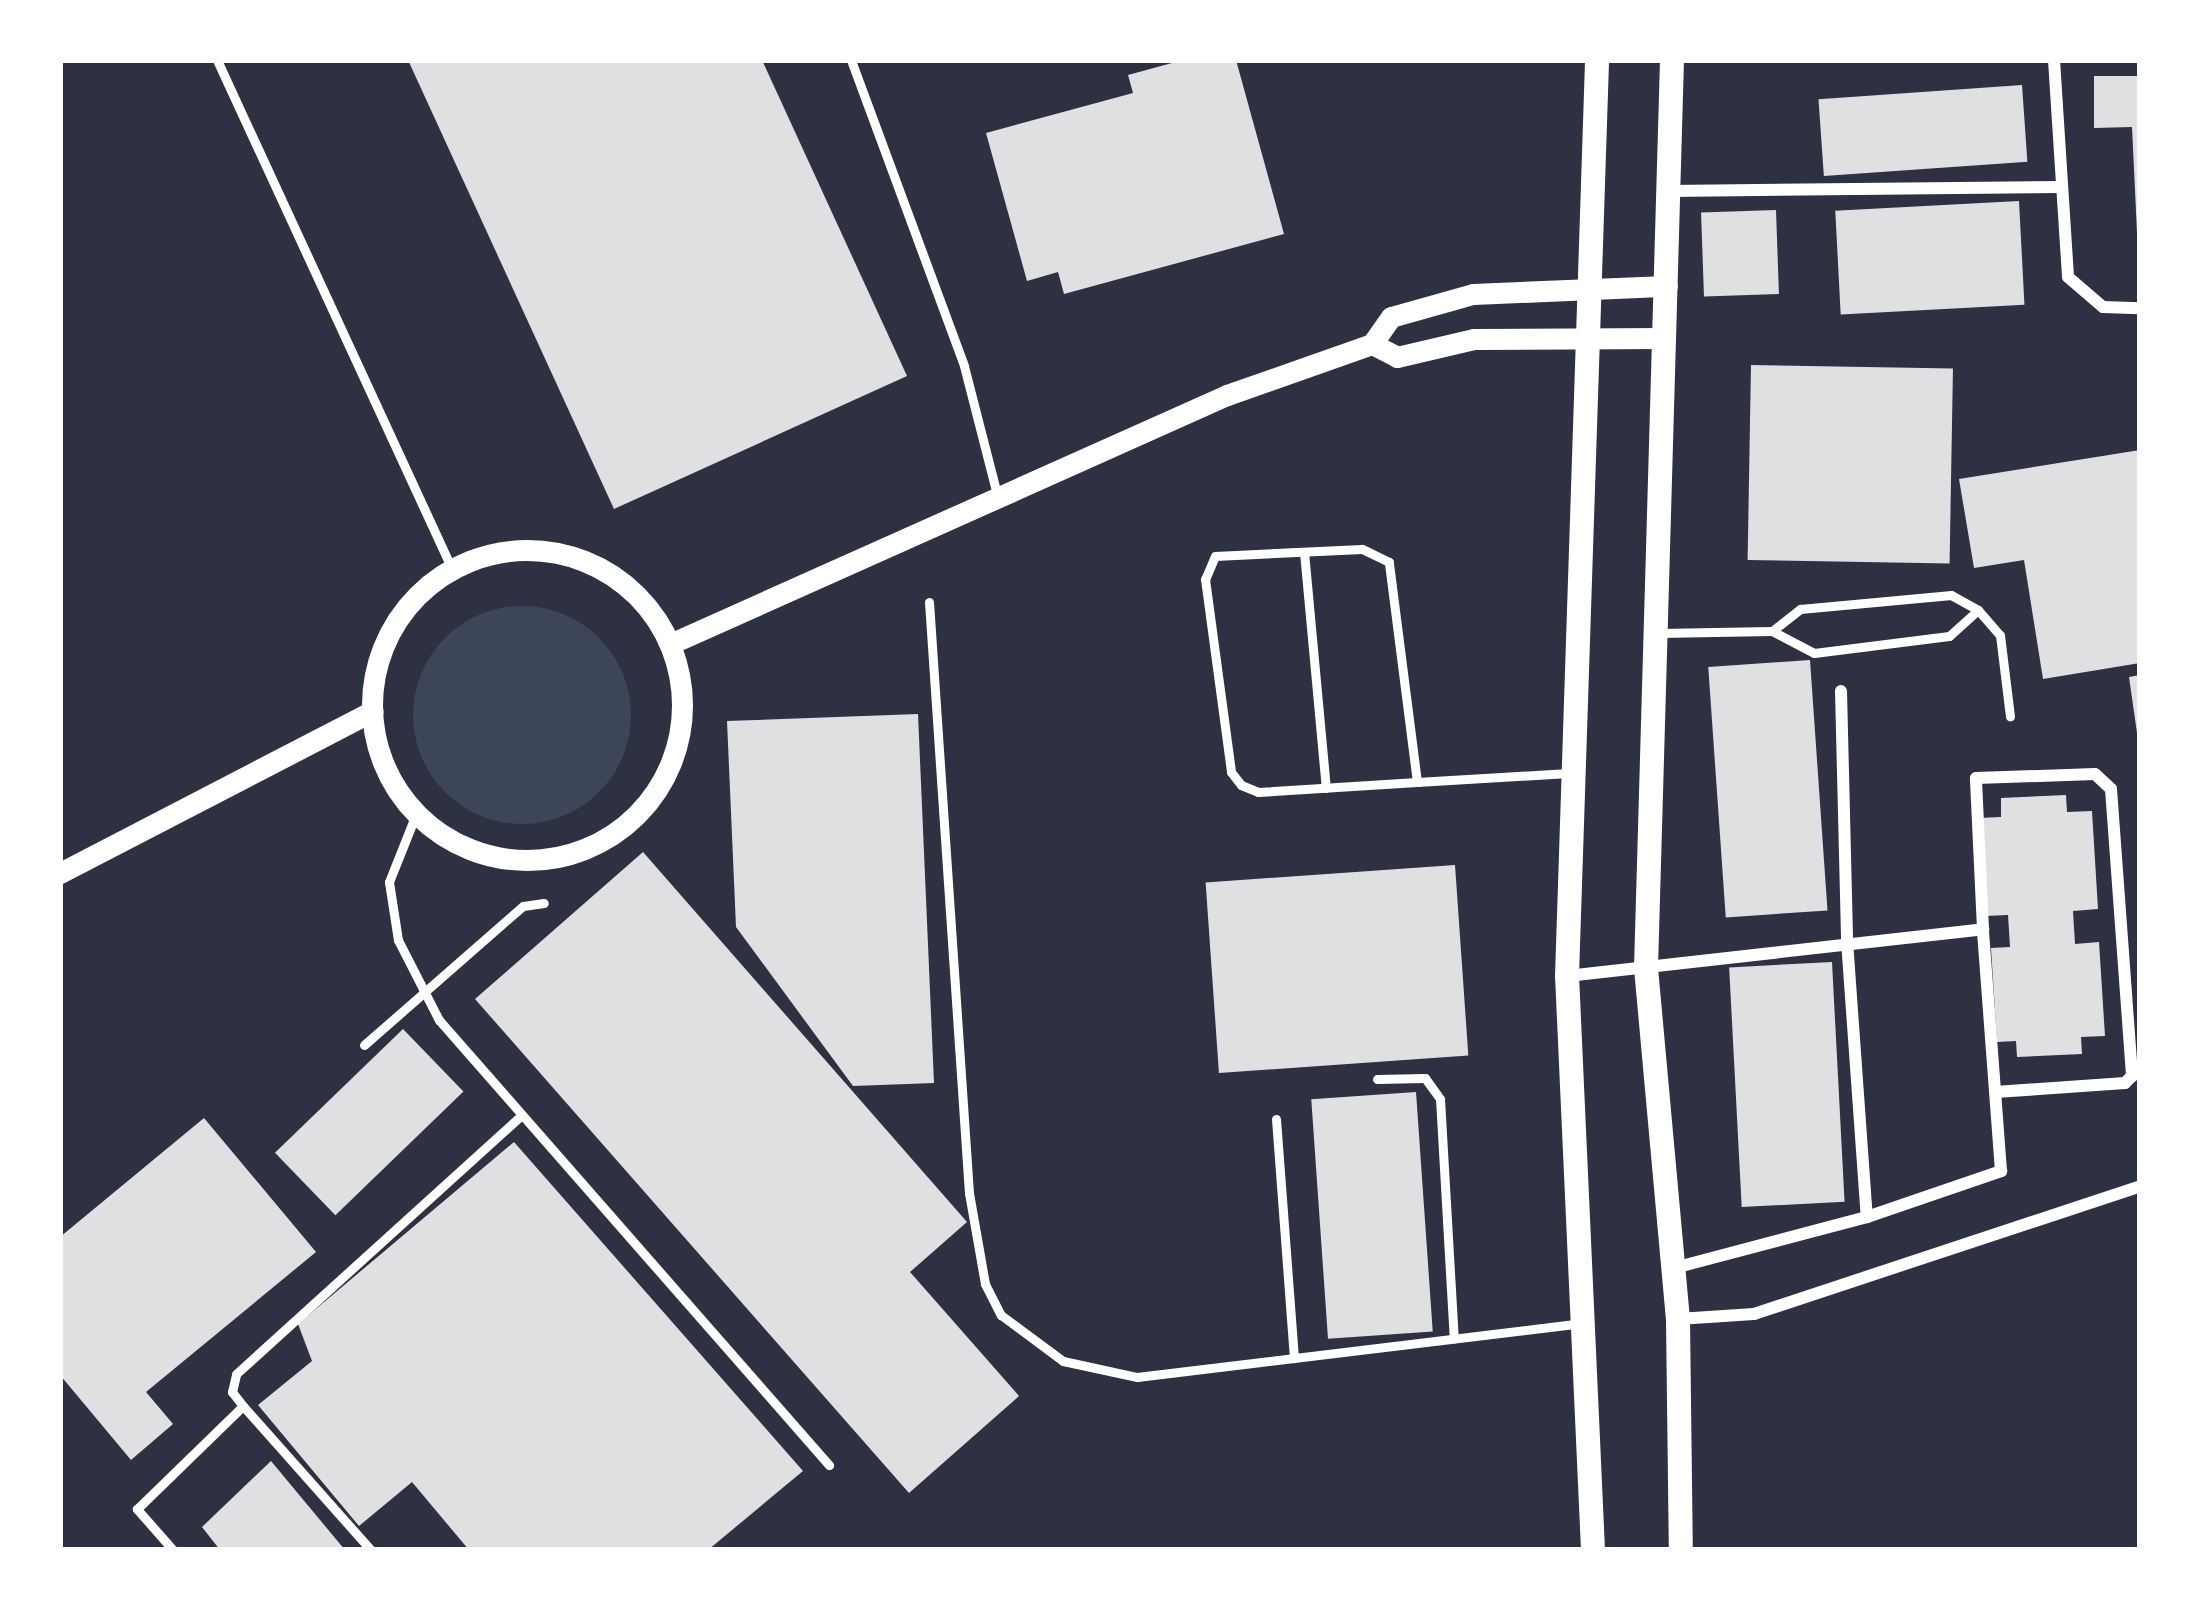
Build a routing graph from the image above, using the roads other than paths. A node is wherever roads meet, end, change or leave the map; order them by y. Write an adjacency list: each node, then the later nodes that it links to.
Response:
1 (217, 60): 16 (lane)
2 (851, 60): 14 (lane)
3 (1598, 60): 8 (main road)
4 (1672, 60): 7 (main road)
5 (2054, 60): 6 (street)
6 (2062, 187): 7 (street); 10 (street)
7 (1669, 191): 9 (main road)
8 (1592, 284): 9 (street); 11 (main road); 13 (street)
9 (1666, 286): 12 (main road)
10 (2140, 308)
11 (1592, 335): 12 (street); 13 (street); 25 (main road)
12 (1665, 338): 20 (main road)
13 (1372, 344): 14 (street)
14 (998, 498): 21 (street)
15 (1304, 552): 26 (lane); 27 (lane); 27 (lane)
16 (452, 568): 21 (street); 23 (street)
17 (929, 602): 47 (lane)
18 (1978, 610): 19 (lane); 19 (lane); 24 (lane)
19 (1772, 631): 20 (lane)
20 (1659, 634): 33 (main road)
21 (670, 644): 28 (street)
22 (1841, 692): 32 (street)
23 (372, 711): 28 (street); 29 (street)
24 (2010, 716)
25 (1569, 773): 26 (lane); 34 (main road)
26 (1417, 782): 27 (lane)
27 (1326, 788)
28 (416, 814): 35 (lane)
29 (60, 873)
30 (544, 903): 35 (lane)
31 (1983, 929): 32 (street); 38 (street); 38 (street)
32 (1847, 941): 33 (street); 42 (street)
33 (1646, 968): 34 (street); 43 (main road)
34 (1567, 976): 44 (main road)
35 (424, 991): 36 (lane); 39 (lane)
36 (364, 1046)
37 (1376, 1079): 46 (lane)
38 (1995, 1092): 42 (street)
39 (522, 1115): 48 (lane); 49 (lane)
40 (1276, 1119): 47 (lane)
41 (2140, 1186): 45 (street)
42 (1867, 1216): 43 (street)
43 (1675, 1268): 45 (main road)
44 (1585, 1323): 46 (lane); 50 (main road)
45 (1678, 1329): 53 (main road)
46 (1454, 1339): 47 (lane)
47 (1294, 1358)
48 (243, 1406): 51 (lane); 52 (lane)
49 (829, 1465)
50 (1592, 1545)
51 (173, 1550)
52 (371, 1550)
53 (1681, 1550)

